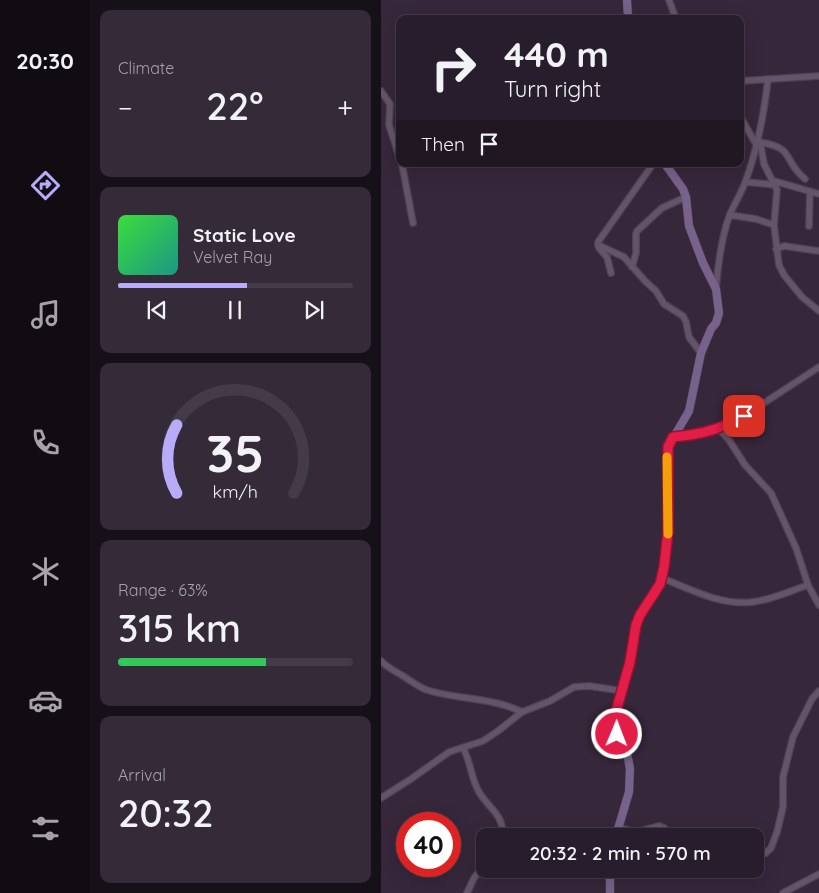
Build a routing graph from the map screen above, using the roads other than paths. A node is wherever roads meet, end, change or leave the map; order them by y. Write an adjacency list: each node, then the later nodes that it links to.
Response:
1 (627, 0): 3 (street)
2 (669, 0): 4 (street)
3 (628, 15)
4 (675, 15)
5 (819, 76): 6 (street)
6 (768, 79): 7 (street); 10 (street)
7 (744, 81)
8 (381, 91): 11 (street)
9 (744, 122): 10 (street)
10 (758, 143): 15 (street); 16 (street); 17 (street)
11 (396, 147)
12 (403, 167): 22 (street)
13 (651, 167): 25 (street)
14 (667, 167): 20 (street)
15 (805, 179)
16 (745, 182): 17 (street); 21 (street)
17 (775, 183): 18 (street); 23 (street)
18 (810, 192): 19 (street); 24 (street)
19 (819, 194)
20 (686, 197): 28 (street); 30 (street)
21 (730, 215): 23 (street); 30 (street)
22 (413, 223)
23 (774, 225): 26 (street)
24 (809, 226)
25 (598, 245): 28 (street); 29 (street)
26 (776, 249): 27 (street); 31 (street)
27 (819, 251)
28 (633, 267): 32 (street)
29 (611, 273)
30 (717, 289): 32 (street)
31 (819, 311)
32 (701, 353): 35 (street)
33 (817, 371): 34 (street)
34 (719, 429): 35 (street); 37 (street)
35 (673, 437): 36 (street)
36 (662, 578): 37 (street); 40 (street)
37 (808, 585): 38 (street)
38 (819, 605)
39 (381, 661): 42 (street)
40 (623, 690): 42 (street); 46 (street)
41 (819, 691): 49 (street)
42 (522, 712): 43 (street)
43 (463, 748): 44 (street); 45 (street)
44 (381, 798)
45 (503, 828)
46 (618, 828)
47 (651, 828): 48 (street)
48 (664, 828)
49 (764, 853)
50 (819, 874): 55 (street)
51 (476, 875): 53 (street)
52 (610, 878): 54 (street)
53 (467, 893)
54 (610, 893)
55 (783, 893)

